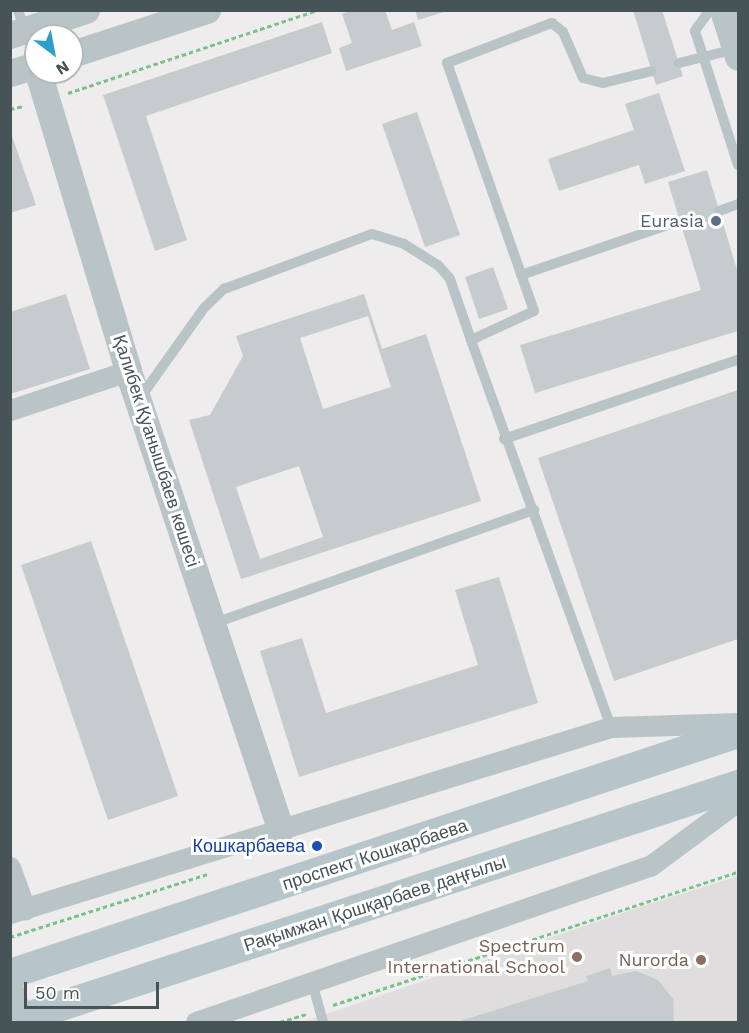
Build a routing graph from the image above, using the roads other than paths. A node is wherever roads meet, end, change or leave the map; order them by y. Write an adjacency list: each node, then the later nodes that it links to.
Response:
1 (86, 10): 5 (street)
2 (207, 10): 6 (street)
3 (710, 10): 8 (lane)
4 (723, 10): 7 (street)
5 (18, 25)
6 (84, 50)
7 (737, 53): 8 (lane)
8 (704, 60): 9 (lane); 12 (lane)
9 (679, 63)
10 (652, 71): 16 (lane)
11 (41, 84): 19 (street, Қалибек Қуанышбаев көшесі)
12 (738, 165)
13 (738, 204): 14 (lane)
14 (719, 211)
15 (680, 221): 16 (lane)
16 (521, 275): 17 (lane)
17 (471, 340): 20 (lane); 22 (lane)
18 (738, 360): 22 (lane)
19 (128, 370): 20 (street, Қалибек Қуанышбаев көшесі); 21 (street)
20 (138, 400): 24 (street, Қалибек Қуанышбаев көшесі)
21 (10, 410)
22 (504, 439): 23 (lane)
23 (534, 510): 24 (lane); 26 (lane)
24 (212, 624): 30 (street, Қалибек Қуанышбаев көшесі)
25 (738, 723): 26 (street)
26 (611, 727): 30 (street)
27 (738, 733): 33 (main road, проспект Кошкарбаева)
28 (738, 785): 36 (main road, Рақымжан Қошқарбаев даңғылы)
29 (738, 801): 35 (street)
30 (280, 829): 32 (street)
31 (10, 867): 32 (street)
32 (18, 911)
33 (10, 974)
34 (10, 979): 36 (street)
35 (312, 981): 37 (street); 38 (lane)
36 (19, 1021)
37 (204, 1021)
38 (323, 1023)

